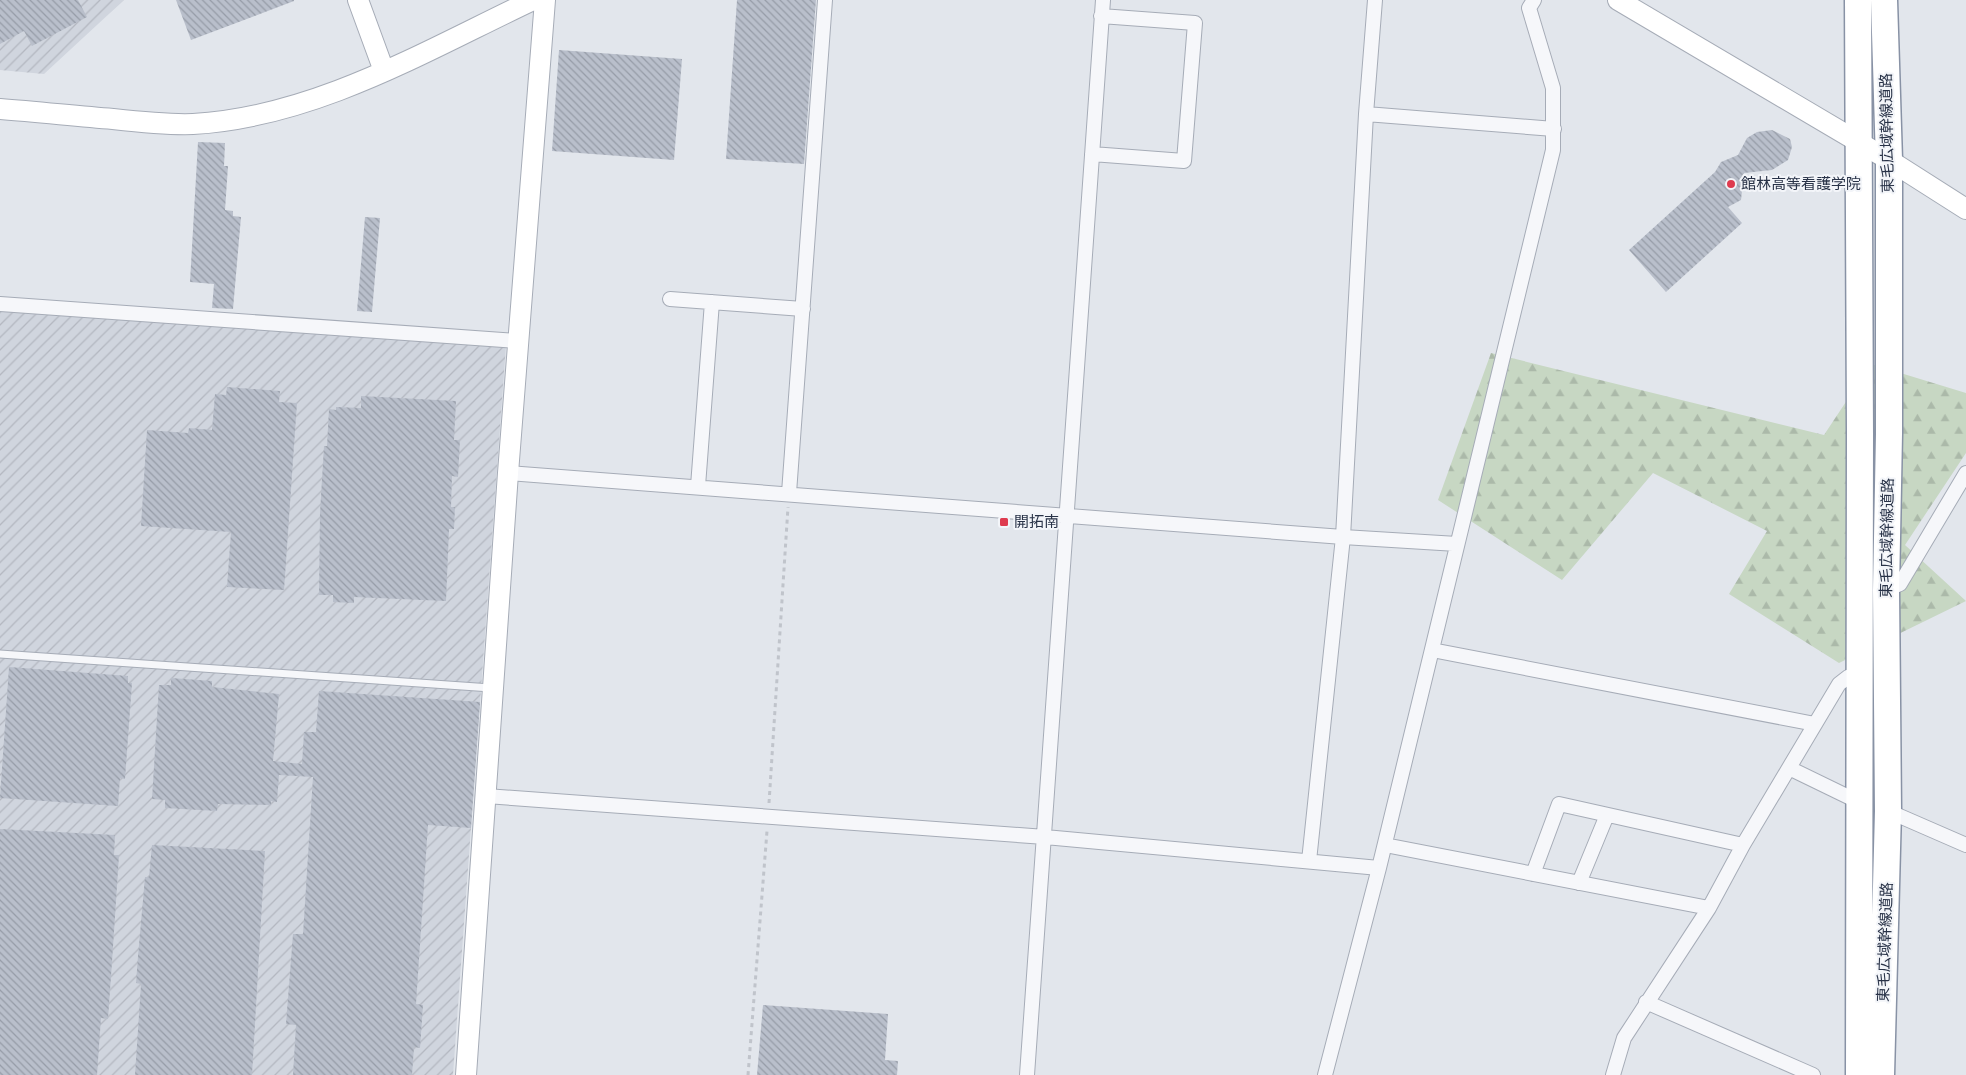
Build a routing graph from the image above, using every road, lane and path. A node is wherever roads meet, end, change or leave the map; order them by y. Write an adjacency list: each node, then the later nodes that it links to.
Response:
1 (358, 0): 12 (street)
2 (533, 0): 12 (street)
3 (545, 0): 24 (street)
4 (825, 0): 23 (street)
5 (1102, 0): 11 (street)
6 (1375, 0): 14 (street)
7 (1534, 0): 15 (street)
8 (1618, 0): 16 (street)
9 (1858, 0): 16 (highway, 東毛広域幹線道路)
10 (1884, 0): 18 (highway, 東毛広域幹線道路)
11 (1101, 16): 17 (street); 17 (street)
12 (384, 71): 13 (street)
13 (0, 109)
14 (1366, 114): 15 (street); 30 (street)
15 (1554, 129): 31 (street)
16 (1858, 143): 18 (street); 35 (highway, 東毛広域幹線道路)
17 (1092, 154): 29 (street)
18 (1889, 160): 19 (street); 32 (highway, 東毛広域幹線道路)
19 (1966, 209)
20 (670, 298): 21 (street)
21 (712, 302): 23 (street); 27 (street)
22 (0, 304): 24 (street)
23 (803, 309): 28 (street)
24 (518, 341): 25 (street)
25 (508, 473): 27 (street); 36 (street)
26 (1966, 473): 32 (street)
27 (698, 486): 28 (street)
28 (789, 493): 29 (street); 43 (path)
29 (1066, 514): 30 (street); 44 (street)
30 (1343, 537): 31 (street); 48 (street)
31 (1457, 544): 33 (street)
32 (1886, 590): 41 (highway, 東毛広域幹線道路)
33 (1432, 650): 37 (street); 45 (street)
34 (0, 654): 36 (lane)
35 (1860, 673): 37 (street); 40 (highway, 東毛広域幹線道路)
36 (494, 688): 39 (street)
37 (1815, 724): 38 (street)
38 (1789, 768): 40 (street); 46 (street)
39 (486, 796): 43 (street); 54 (street)
40 (1859, 802): 60 (highway, 東毛広域幹線道路)
41 (1888, 811): 47 (street); 61 (highway, 東毛広域幹線道路)
42 (1607, 815): 46 (street); 50 (street); 51 (street)
43 (768, 817): 44 (street); 55 (path)
44 (1045, 837): 48 (street); 56 (street)
45 (1385, 845): 49 (street); 50 (street)
46 (1742, 845): 52 (street)
47 (1966, 845)
48 (1309, 861): 49 (street)
49 (1379, 868): 57 (street)
50 (1533, 874): 51 (street)
51 (1579, 883): 52 (street)
52 (1710, 908): 53 (street)
53 (1646, 1002): 58 (street); 59 (street)
54 (466, 1075)
55 (748, 1075)
56 (1027, 1075)
57 (1325, 1075)
58 (1613, 1075)
59 (1813, 1075)
60 (1859, 1075)
61 (1881, 1075)

